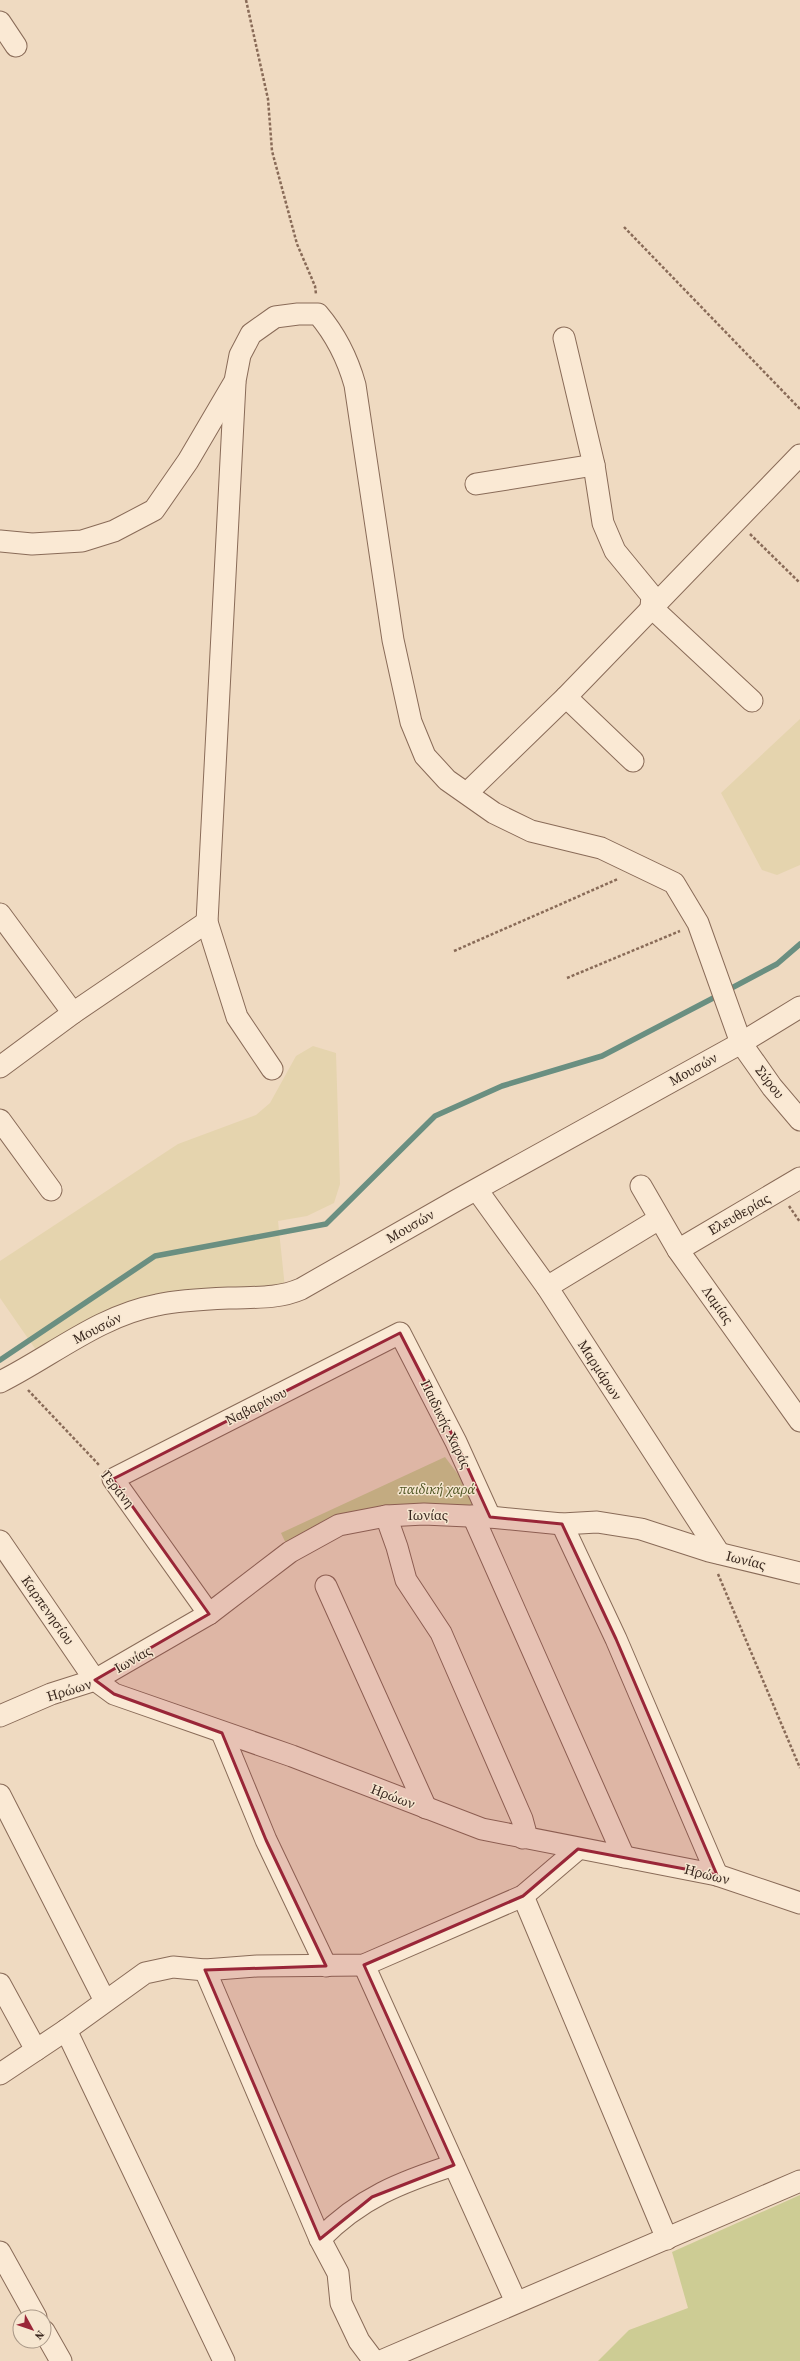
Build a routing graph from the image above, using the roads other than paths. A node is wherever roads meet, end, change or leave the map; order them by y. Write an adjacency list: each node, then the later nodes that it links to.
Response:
1 (0, 22): 2 (street)
2 (16, 46)
3 (564, 338): 6 (street)
4 (235, 381): 8 (street); 13 (street, Σύρου); 15 (street)
5 (800, 456): 9 (street)
6 (594, 465): 7 (street); 9 (street)
7 (476, 484)
8 (0, 541)
9 (651, 607): 10 (street); 11 (street)
10 (566, 697): 12 (street); 13 (street)
11 (752, 701)
12 (633, 761)
13 (467, 793): 18 (street, Σύρου)
14 (0, 914): 17 (street)
15 (207, 922): 17 (street); 20 (street)
16 (800, 1007): 18 (street, Μουσών)
17 (73, 1013): 19 (street)
18 (741, 1043): 22 (street, Σύρου); 26 (street, Μουσών)
19 (0, 1067)
20 (272, 1069)
21 (0, 1120): 25 (street)
22 (800, 1120)
23 (800, 1178): 28 (street, Ελευθερίας)
24 (641, 1186): 27 (street, Λαμίας)
25 (51, 1190)
26 (477, 1190): 29 (street, Μαρμάρων); 31 (street, Μουσών)
27 (659, 1219): 28 (street, Λαμίας); 29 (street)
28 (678, 1250): 32 (street, Λαμίας)
29 (547, 1287): 38 (street, Μαρμάρων)
30 (400, 1333): 33 (street, Ναβαρίνου); 35 (street, Παιδικής Χαράς)
31 (7, 1379)
32 (800, 1421)
33 (113, 1479): 41 (street, Γεράνη)
34 (386, 1516): 35 (street, Ιωνίας); 41 (street, Ιωνίας); 47 (street)
35 (481, 1517): 36 (street, Ιωνίας); 49 (street, Παιδικής Χαράς)
36 (562, 1524): 38 (street, Ιωνίας); 50 (street)
37 (0, 1541): 42 (street, Καρπενησίου)
38 (714, 1552): 39 (street, Ιωνίας)
39 (800, 1573)
40 (326, 1586): 46 (street)
41 (209, 1614): 42 (street, Ιωνίας)
42 (95, 1680): 43 (street, Ηρώων); 44 (street, Ηρώων)
43 (0, 1716)
44 (222, 1733): 46 (street, Ηρώων); 55 (street)
45 (0, 1795): 58 (street)
46 (426, 1808): 47 (street, Ηρώων)
47 (523, 1838): 48 (street, Ηρώων)
48 (578, 1849): 49 (street, Ηρώων); 51 (street)
49 (624, 1857): 50 (street, Ηρώων)
50 (717, 1875): 52 (street, Ηρώων)
51 (523, 1896): 54 (street); 65 (street)
52 (791, 1900): 53 (street)
53 (800, 1916)
54 (364, 1965): 55 (street); 62 (street)
55 (326, 1966): 56 (street)
56 (205, 1970): 58 (street); 64 (street)
57 (0, 1984): 60 (street)
58 (106, 2001): 59 (street)
59 (66, 2030): 60 (street); 71 (street)
60 (36, 2050): 61 (street)
61 (0, 2074)
62 (454, 2165): 64 (street); 67 (street)
63 (800, 2181): 65 (street)
64 (320, 2239): 72 (street)
65 (667, 2240): 67 (street)
66 (0, 2252): 68 (street)
67 (516, 2302): 73 (street)
68 (32, 2309)
69 (52, 2345): 70 (street)
70 (61, 2361)
71 (224, 2361)
72 (374, 2361)
73 (381, 2361)

